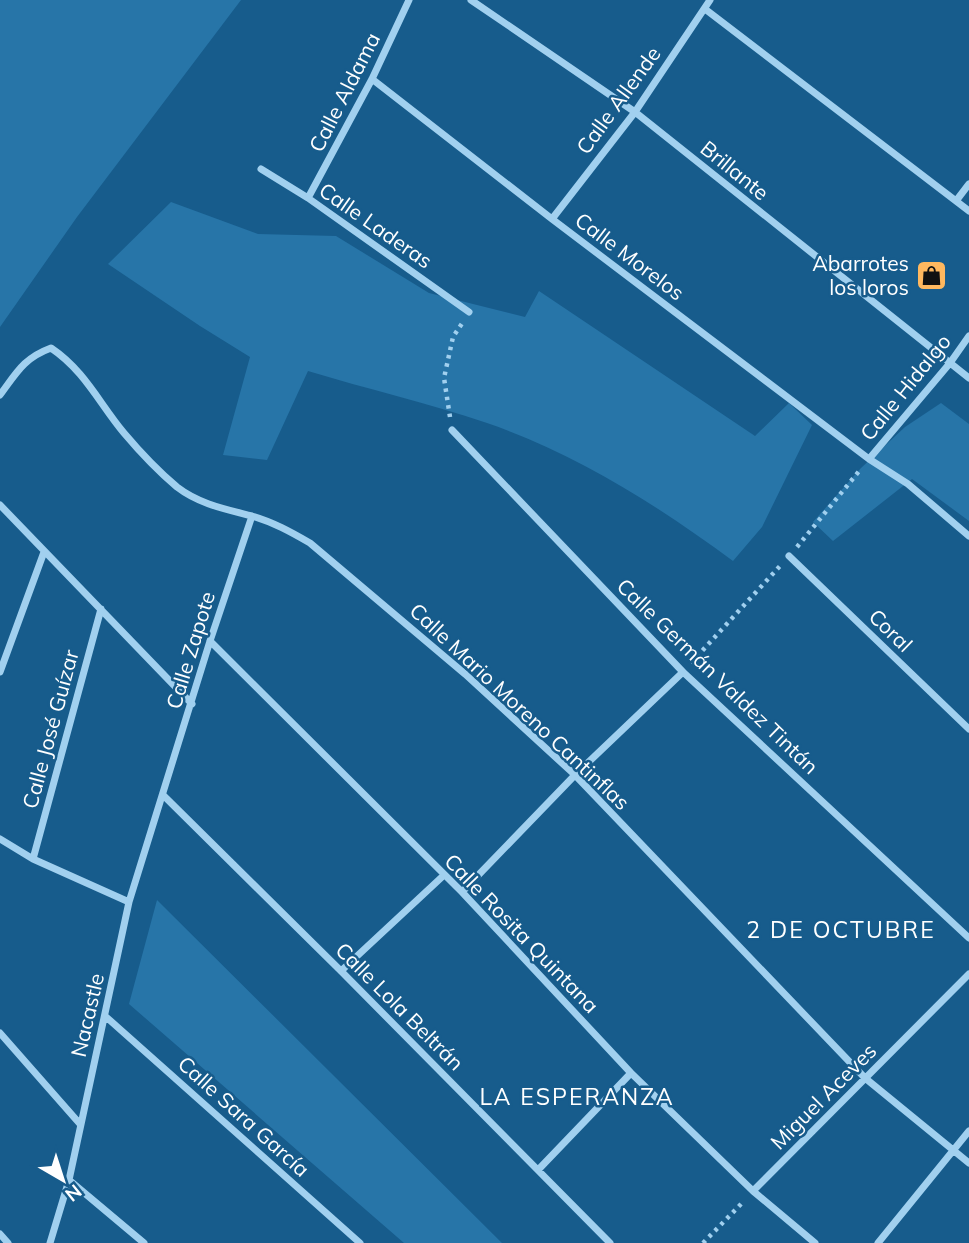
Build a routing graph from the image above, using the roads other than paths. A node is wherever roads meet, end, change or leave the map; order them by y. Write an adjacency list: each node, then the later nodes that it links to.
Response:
1 (409, 0): 5 (street, Calle Aldama)
2 (471, 0): 6 (street, Brillante)
3 (710, 0): 4 (street, Calle Allende)
4 (705, 9): 6 (street, Calle Allende); 10 (street)
5 (372, 79): 9 (street, Calle Aldama); 12 (street, Calle Morelos)
6 (635, 112): 12 (street, Calle Allende); 15 (street, Brillante)
7 (261, 169): 9 (street, Calle Laderas)
8 (969, 184): 10 (street)
9 (308, 198): 13 (street, Calle Laderas)
10 (956, 201): 11 (street)
11 (969, 211)
12 (552, 219): 19 (street, Calle Morelos)
13 (469, 312)
14 (969, 336): 15 (street, Calle Hidalgo)
15 (950, 363): 16 (street, Brillante); 19 (street, Calle Hidalgo)
16 (969, 378)
17 (0, 395): 21 (street, Calle Mario Moreno Cantinflas)
18 (452, 430): 28 (street, Calle Germán Valdez Tintán)
19 (869, 459): 22 (street, Calle Morelos)
20 (0, 505): 23 (street)
21 (252, 516): 26 (street, Calle Zapote); 31 (street, Calle Mario Moreno Cantinflas)
22 (969, 536)
23 (44, 552): 25 (street); 27 (street)
24 (789, 556): 30 (street, Coral)
25 (101, 609): 29 (street); 34 (street, Calle José Guízar)
26 (210, 641): 29 (street, Calle Zapote); 35 (street, Calle Rosita Quintana)
27 (0, 672)
28 (683, 672): 31 (street); 38 (street, Calle Germán Valdez Tintán)
29 (192, 704): 32 (street, Calle Zapote)
30 (969, 729)
31 (575, 775): 36 (street); 44 (street, Calle Mario Moreno Cantinflas)
32 (163, 795): 37 (street, Nacastle); 39 (street, Calle Lola Beltrán)
33 (0, 839): 34 (street)
34 (33, 859): 37 (street)
35 (443, 876): 36 (street, Calle Rosita Quintana); 39 (street)
36 (462, 892): 43 (street, Calle Rosita Quintana)
37 (129, 902): 41 (street, Nacastle)
38 (969, 938)
39 (341, 971): 49 (street, Calle Lola Beltrán)
40 (969, 974): 44 (street, Miguel Aceves)
41 (105, 1016): 45 (street, Nacastle); 56 (street, Calle Sara García)
42 (0, 1033): 45 (street)
43 (631, 1073): 49 (street); 51 (street, Calle Rosita Quintana)
44 (865, 1078): 47 (street, Calle Mario Moreno Cantinflas); 51 (street, Miguel Aceves)
45 (80, 1124): 50 (street, Nacastle)
46 (969, 1131): 47 (street)
47 (953, 1151): 48 (street, Calle Mario Moreno Cantinflas); 59 (street)
48 (969, 1163)
49 (538, 1170): 57 (street, Calle Lola Beltrán)
50 (69, 1180): 54 (street, Nacastle); 55 (street)
51 (753, 1191): 58 (street, Calle Rosita Quintana)
52 (0, 1234): 53 (street)
53 (8, 1243)
54 (50, 1243)
55 (144, 1243)
56 (360, 1243)
57 (610, 1243)
58 (815, 1243)
59 (878, 1243)

